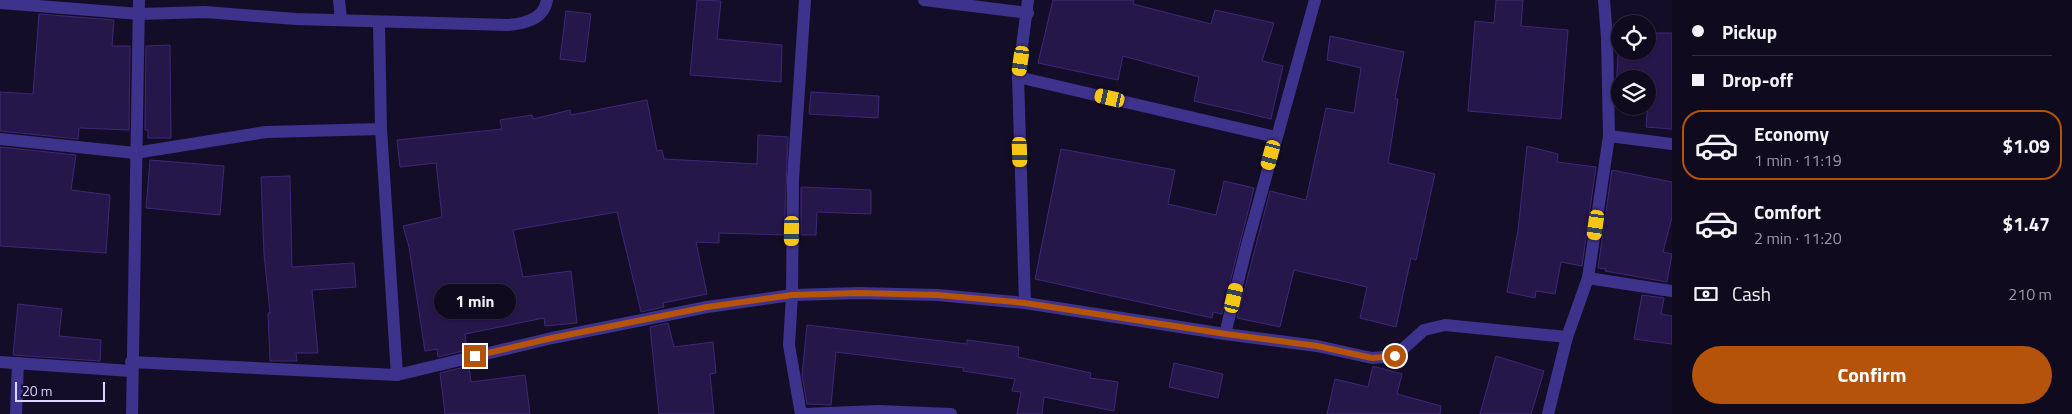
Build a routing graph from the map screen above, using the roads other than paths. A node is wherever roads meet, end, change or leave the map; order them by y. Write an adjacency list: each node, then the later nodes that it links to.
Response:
1 (139, 0): 10 (street)
2 (339, 0): 11 (street)
3 (547, 0): 12 (street)
4 (805, 0): 22 (street)
5 (924, 0): 9 (street)
6 (1314, 0): 15 (street)
7 (1604, 0): 16 (street)
8 (0, 4): 10 (street)
9 (1028, 6): 13 (street)
10 (140, 14): 11 (street); 19 (street)
11 (341, 20): 12 (street)
12 (379, 23): 14 (street)
13 (1018, 77): 15 (street); 23 (street)
14 (381, 129): 19 (street); 29 (street)
15 (1276, 136): 24 (street)
16 (1609, 136): 18 (street); 20 (street)
17 (0, 139): 19 (street)
18 (1672, 144)
19 (135, 153): 28 (street)
20 (1588, 278): 21 (street); 25 (street)
21 (1672, 291)
22 (792, 295): 23 (street); 29 (street); 32 (street)
23 (1025, 303): 24 (street)
24 (1226, 334): 25 (street)
25 (1567, 337): 34 (street)
26 (0, 362): 27 (street)
27 (18, 363): 28 (street); 30 (street)
28 (131, 366): 29 (street); 31 (street)
29 (397, 375)
30 (16, 414)
31 (132, 414)
32 (803, 414): 33 (street)
33 (951, 414)
34 (1548, 414)

